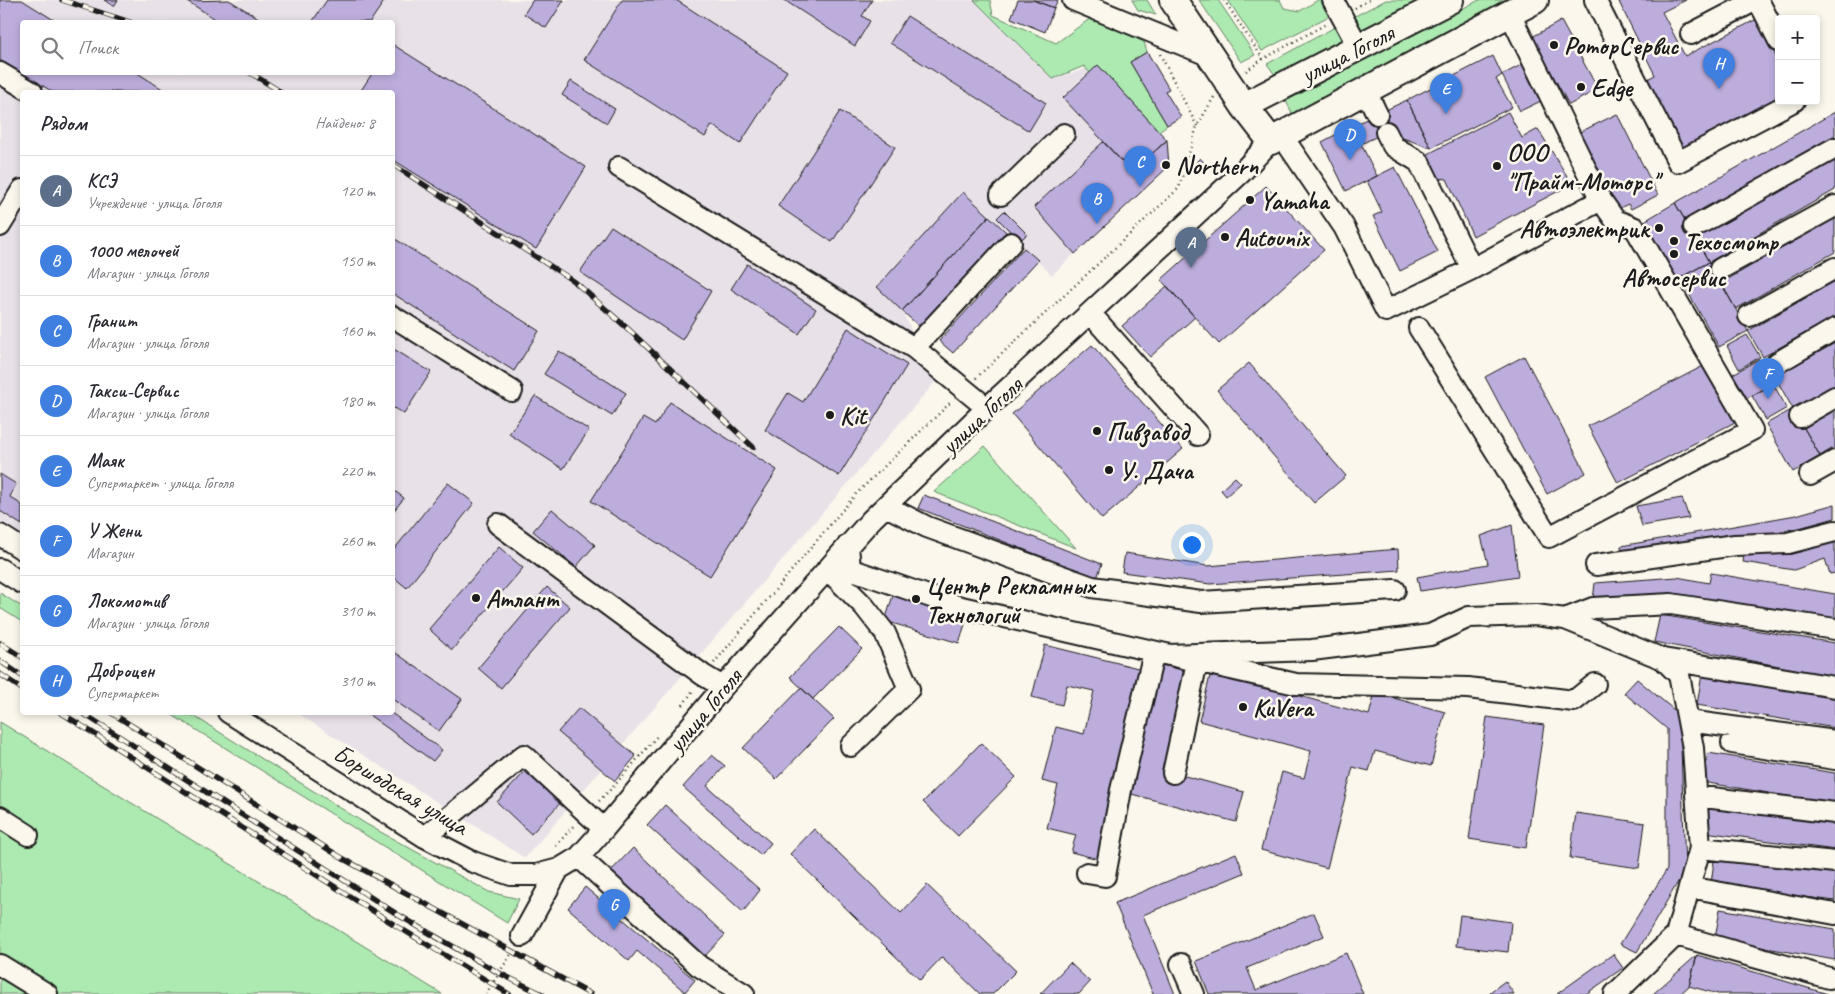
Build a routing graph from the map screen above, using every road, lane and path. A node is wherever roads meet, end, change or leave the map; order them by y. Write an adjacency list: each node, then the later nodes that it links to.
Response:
1 (1073, 0): 11 (street)
2 (1173, 0): 15 (main road)
3 (1224, 0): 9 (path)
4 (1369, 0): 9 (path)
5 (1450, 0): 14 (main road, улица Гоголя)
6 (1535, 0): 10 (main road, улица Гоголя)
7 (1595, 0): 19 (street)
8 (1757, 0): 12 (street); 13 (street)
9 (1337, 8): 14 (street)
10 (1510, 14): 18 (main road, улица Гоголя); 28 (street)
11 (1147, 30): 15 (street); 21 (path)
12 (1691, 34)
13 (1775, 34)
14 (1359, 48): 20 (main road, улица Гоголя)
15 (1210, 56): 20 (main road)
16 (0, 73): 17 (street)
17 (29, 90)
18 (1366, 91): 23 (main road, улица Гоголя); 34 (street)
19 (1786, 105)
20 (1244, 106): 23 (main road)
21 (1197, 126)
22 (1064, 134): 27 (street)
23 (1277, 138): 34 (street); 36 (street, улица Гоголя)
24 (1835, 148): 31 (street)
25 (619, 167): 41 (street)
26 (20, 193): 30 (street)
27 (1001, 195)
28 (1601, 200): 34 (street); 39 (street)
29 (1835, 206): 35 (street)
30 (0, 226)
31 (1694, 227)
32 (1011, 243): 41 (street)
33 (1835, 268): 37 (street)
34 (1472, 269)
35 (1720, 270)
36 (1090, 314): 45 (street, улица Гоголя); 47 (street)
37 (1749, 316)
38 (395, 318): 43 (street)
39 (1420, 328)
40 (1835, 329): 42 (street)
41 (914, 348): 45 (street)
42 (1777, 363)
43 (512, 392)
44 (1835, 397): 46 (street)
45 (987, 408): 50 (street, улица Гоголя)
46 (1800, 418)
47 (1198, 434)
48 (1835, 461): 49 (street)
49 (1810, 476)
50 (886, 506): 54 (street, улица Гоголя); 60 (street)
51 (498, 524): 67 (street)
52 (1835, 531): 56 (street)
53 (0, 534): 55 (street)
54 (848, 545): 58 (street, улица Гоголя); 63 (street)
55 (20, 548)
56 (1596, 566)
57 (0, 569): 59 (street)
58 (827, 569): 67 (street, улица Гоголя); 73 (street)
59 (20, 582)
60 (1396, 590)
61 (1565, 619): 62 (street); 63 (street); 64 (street)
62 (1835, 629)
63 (1161, 654): 65 (street); 86 (street)
64 (1663, 659): 68 (street); 70 (street)
65 (1197, 662): 66 (street); 75 (street)
66 (1595, 684)
67 (723, 687): 79 (street, улица Гоголя)
68 (1835, 687)
69 (233, 715): 81 (street, Боршодская улица)
70 (1688, 721): 71 (street); 76 (street)
71 (1835, 741)
72 (1732, 743): 74 (street)
73 (851, 746)
74 (1835, 759)
75 (1173, 773)
76 (1696, 796): 77 (street); 82 (street)
77 (1835, 813)
78 (0, 817): 80 (street)
79 (604, 829): 81 (street); 83 (street, улица Гоголя)
80 (28, 835)
81 (425, 837): 85 (street, Боршодская улица)
82 (1700, 848): 84 (street); 87 (street)
83 (579, 857): 85 (street, улица Гоголя); 96 (street)
84 (1835, 862)
85 (559, 868): 90 (street)
86 (1087, 874)
87 (1689, 887): 88 (street); 89 (street)
88 (1835, 914)
89 (1676, 934): 93 (street); 98 (street)
90 (522, 936): 95 (path)
91 (1181, 964): 97 (street)
92 (0, 965): 94 (street)
93 (1829, 978)
94 (47, 994)
95 (486, 994)
96 (744, 994)
97 (1194, 994)
98 (1615, 994)

